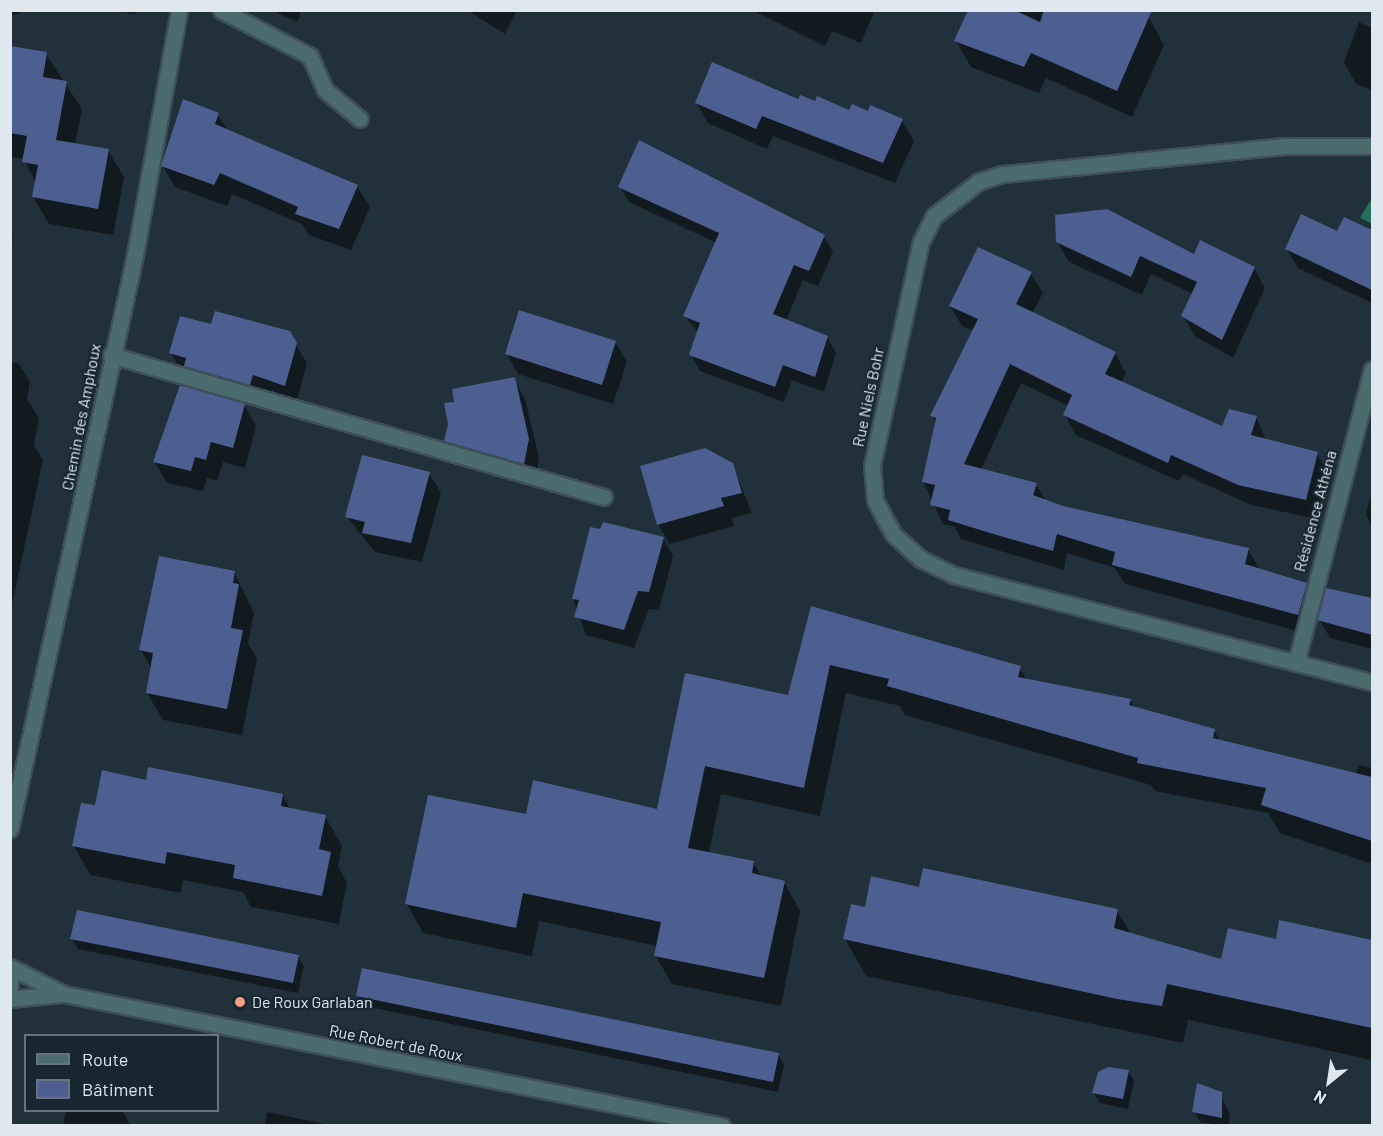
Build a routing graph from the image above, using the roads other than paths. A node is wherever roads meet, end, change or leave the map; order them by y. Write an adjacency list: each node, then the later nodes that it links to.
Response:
1 (179, 10): 5 (street, Chemin des Amphoux)
2 (221, 10): 3 (street)
3 (360, 119)
4 (1372, 146): 8 (street, Rue Niels Bohr)
5 (111, 355): 7 (street); 10 (street, Chemin des Amphoux)
6 (1372, 370): 8 (street, Résidence Athéna)
7 (604, 497)
8 (1296, 663): 9 (street, Rue Niels Bohr)
9 (1372, 682)
10 (10, 829)
11 (10, 967): 14 (street, Rue Robert de Roux)
12 (10, 979): 13 (street)
13 (10, 989)
14 (64, 994): 15 (street, Rue Robert de Roux); 16 (street, Rue Robert de Roux)
15 (10, 999)
16 (722, 1125)

